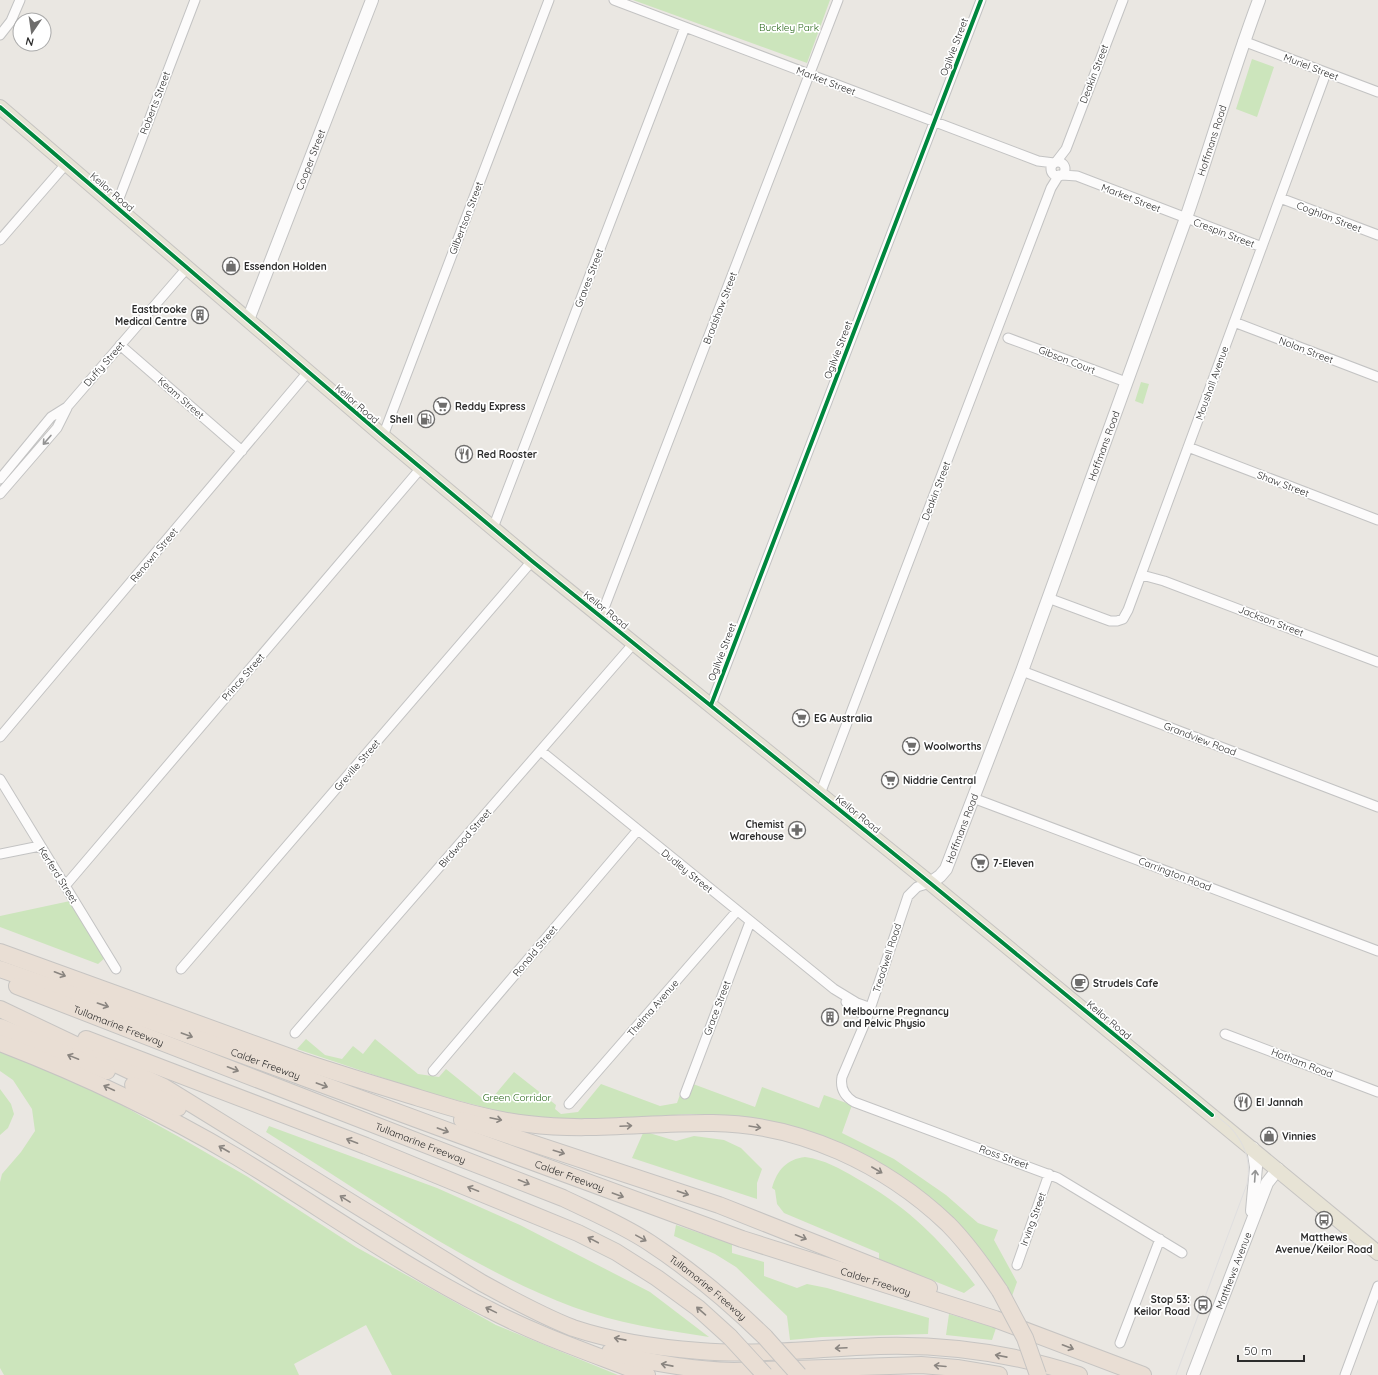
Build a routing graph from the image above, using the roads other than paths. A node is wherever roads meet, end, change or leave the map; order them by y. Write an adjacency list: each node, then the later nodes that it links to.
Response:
1 (20, 0): 11 (street)
2 (195, 0): 21 (street, Roberts Street)
3 (372, 0): 27 (main road, Cooper Street)
4 (549, 0): 35 (street, Gilbertson Street)
5 (614, 0): 10 (street, Market Street)
6 (838, 0): 14 (street, Bradshaw Street)
7 (981, 0): 17 (street, Ogilvie Street)
8 (1123, 0): 19 (street, Deakin Street)
9 (1259, 0): 12 (main road, Hoffmans Road)
10 (685, 27): 14 (street, Market Street); 42 (street, Graves Street)
11 (0, 35)
12 (1243, 41): 13 (street, Muriel Street); 22 (main road, Hoffmans Road)
13 (1326, 73): 15 (street, Muriel Street); 20 (street, Moushall Avenue)
14 (810, 75): 17 (street, Market Street); 46 (street, Bradshaw Street)
15 (1378, 92)
16 (0, 107): 18 (main road, Keilor Road)
17 (934, 123): 19 (street, Market Street); 50 (street, Ogilvie Street)
18 (66, 164): 21 (main road, Keilor Road); 24 (street)
19 (1058, 169): 22 (street, Market Street); 54 (street, Deakin Street)
20 (1280, 198): 23 (street, Coghlan Street); 25 (street, Moushall Avenue)
21 (114, 205): 26 (main road, Keilor Road)
22 (1186, 218): 25 (street, Crespin Street); 33 (main road, Hoffmans Road)
23 (1378, 235)
24 (0, 240)
25 (1262, 247): 28 (street, Moushall Avenue)
26 (188, 268): 27 (main road, Keilor Road); 30 (street, Duffy Street)
27 (248, 320): 31 (main road, Keilor Road)
28 (1234, 322): 32 (street, Nolan Street); 36 (street, Moushall Avenue)
29 (1008, 338): 33 (street, Gibson Court)
30 (120, 345): 34 (street, Duffy Street); 37 (street, Keam Street)
31 (308, 372): 35 (main road, Keilor Road); 37 (street, Renown Street)
32 (1378, 377)
33 (1126, 382): 45 (main road, Hoffmans Road)
34 (67, 407): 39 (street, Duffy Street); 40 (street, Duffy Street, one-way to 40)
35 (383, 436): 38 (main road, Keilor Road)
36 (1188, 448): 41 (street, Shaw Street); 44 (street, Moushall Avenue)
37 (242, 451): 51 (street, Renown Street)
38 (421, 468): 42 (main road, Keilor Road); 61 (street, Prince Street)
39 (0, 479)
40 (0, 494)
41 (1378, 520)
42 (493, 528): 43 (main road, Keilor Road)
43 (532, 561): 46 (main road, Keilor Road); 68 (street, Greville Street)
44 (1143, 572): 45 (street, Moushall Avenue); 48 (street, Jackson Street)
45 (1048, 598): 49 (main road, Hoffmans Road)
46 (601, 616): 47 (main road, Keilor Road)
47 (634, 643): 50 (main road, Keilor Road); 52 (street, Birdwood Street)
48 (1378, 662)
49 (1022, 671): 55 (main road, Hoffmans Road); 56 (street, Grandview Road)
50 (711, 705): 54 (main road, Keilor Road)
51 (0, 737)
52 (541, 751): 57 (street, Dudley Street); 75 (street, Birdwood Street)
53 (0, 780): 58 (street, Kerferd Street)
54 (820, 794): 60 (main road, Keilor Road)
55 (973, 798): 60 (main road, Hoffmans Road); 64 (street, Carrington Road)
56 (1378, 807)
57 (637, 831): 62 (street, Dudley Street); 78 (street, Ronald Street)
58 (40, 846): 59 (street); 61 (street, Kerferd Street)
59 (0, 854)
60 (930, 882): 72 (street, Treadwell Road); 84 (main road, Keilor Road)
61 (65, 886): 67 (street, Kerferd Street)
62 (737, 911): 63 (street, Dudley Street); 83 (street, Thelma Avenue)
63 (750, 922): 70 (street, Dudley Street); 82 (street, Grace Street)
64 (1378, 950)
65 (0, 952): 79 (highway, one-way to 79)
66 (0, 969): 93 (highway, Calder Freeway, one-way to 93)
67 (116, 969)
68 (181, 969)
69 (0, 979): 100 (highway, Tullamarine Freeway, one-way to 100, bridge)
70 (834, 989): 72 (street, Dudley Street); 73 (street, Dudley Street)
71 (0, 1008): 95 (highway, one-way to 71); 99 (highway, one-way to 71, bridge)
72 (871, 1008): 73 (street, Treadwell Road)
73 (867, 1018): 80 (street, Treadwell Road)
74 (0, 1027): 95 (highway, one-way to 74)
75 (295, 1033)
76 (1225, 1034): 81 (street, Hotham Road)
77 (0, 1043): 94 (highway, one-way to 77)
78 (433, 1071)
79 (351, 1078): 93 (highway, one-way to 93); 102 (highway, one-way to 102, bridge)
80 (842, 1089): 86 (street, Ross Street)
81 (1378, 1092)
82 (685, 1094)
83 (570, 1104)
84 (1253, 1148): 85 (main road, Keilor Road); 87 (main road, one-way to 84)
85 (1278, 1169): 87 (main road, Matthews Avenue); 90 (main road, Keilor Road)
86 (1049, 1174): 88 (street, Ross Street); 91 (street, Irving Street)
87 (1250, 1228): 97 (main road, Matthews Avenue)
88 (1160, 1239): 89 (street, Ross Street); 96 (street)
89 (1182, 1253)
90 (1378, 1254)
91 (1017, 1265)
92 (1378, 1286): 105 (street)
93 (995, 1320): 104 (highway, Calder Freeway, one-way to 104)
94 (526, 1326): 98 (highway); 101 (highway, one-way to 94)
95 (574, 1328): 103 (highway, one-way to 95)
96 (1120, 1343)
97 (1194, 1373)
98 (647, 1375)
99 (765, 1375)
100 (799, 1375)
101 (999, 1375)
102 (1038, 1375)
103 (1079, 1375)
104 (1142, 1375)
105 (1345, 1375)

